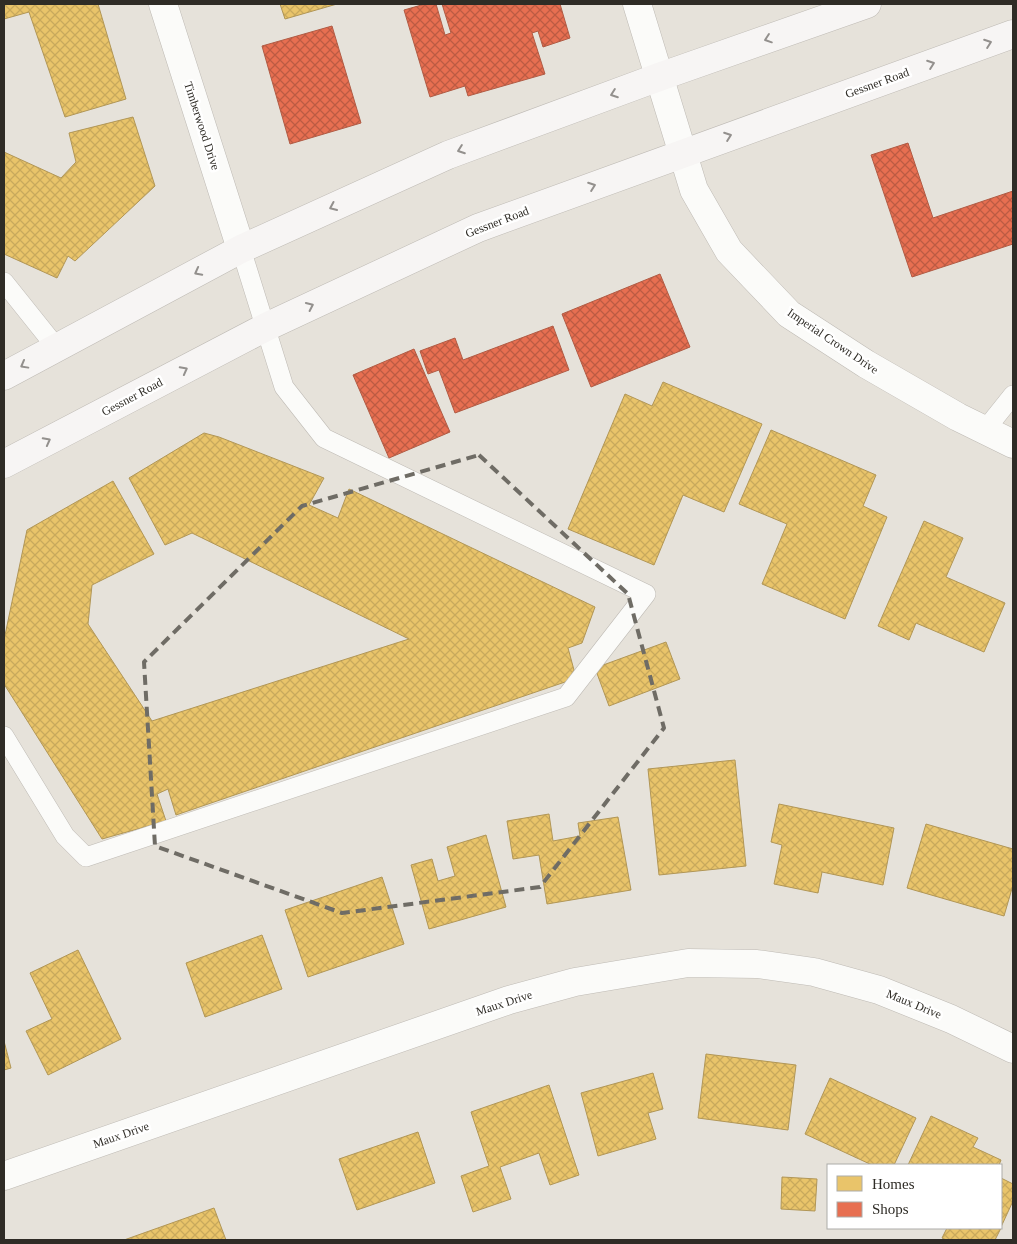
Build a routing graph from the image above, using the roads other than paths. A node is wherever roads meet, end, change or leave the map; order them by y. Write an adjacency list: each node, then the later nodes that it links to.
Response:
1 (163, 4): 7 (street, Timberwood Drive)
2 (637, 4): 5 (street, Imperial Crown Drive)
3 (867, 4): 5 (main road, one-way to 5)
4 (1013, 34): 6 (main road, Gessner Road, one-way to 4)
5 (659, 77): 6 (street, Imperial Crown Drive); 7 (main road, one-way to 7)
6 (682, 153): 9 (main road, Gessner Road, one-way to 6); 13 (street, Imperial Crown Drive)
7 (241, 249): 9 (lane); 10 (main road, one-way to 10)
8 (4, 282): 10 (lane)
9 (266, 327): 15 (main road, Gessner Road, one-way to 9); 16 (lane)
10 (56, 347): 11 (main road, one-way to 11)
11 (4, 376)
12 (1013, 396): 13 (lane)
13 (985, 430): 14 (street, Imperial Crown Drive)
14 (1013, 444)
15 (4, 464)
16 (4, 736)
17 (1013, 1049): 18 (street, Maux Drive)
18 (4, 1176)

